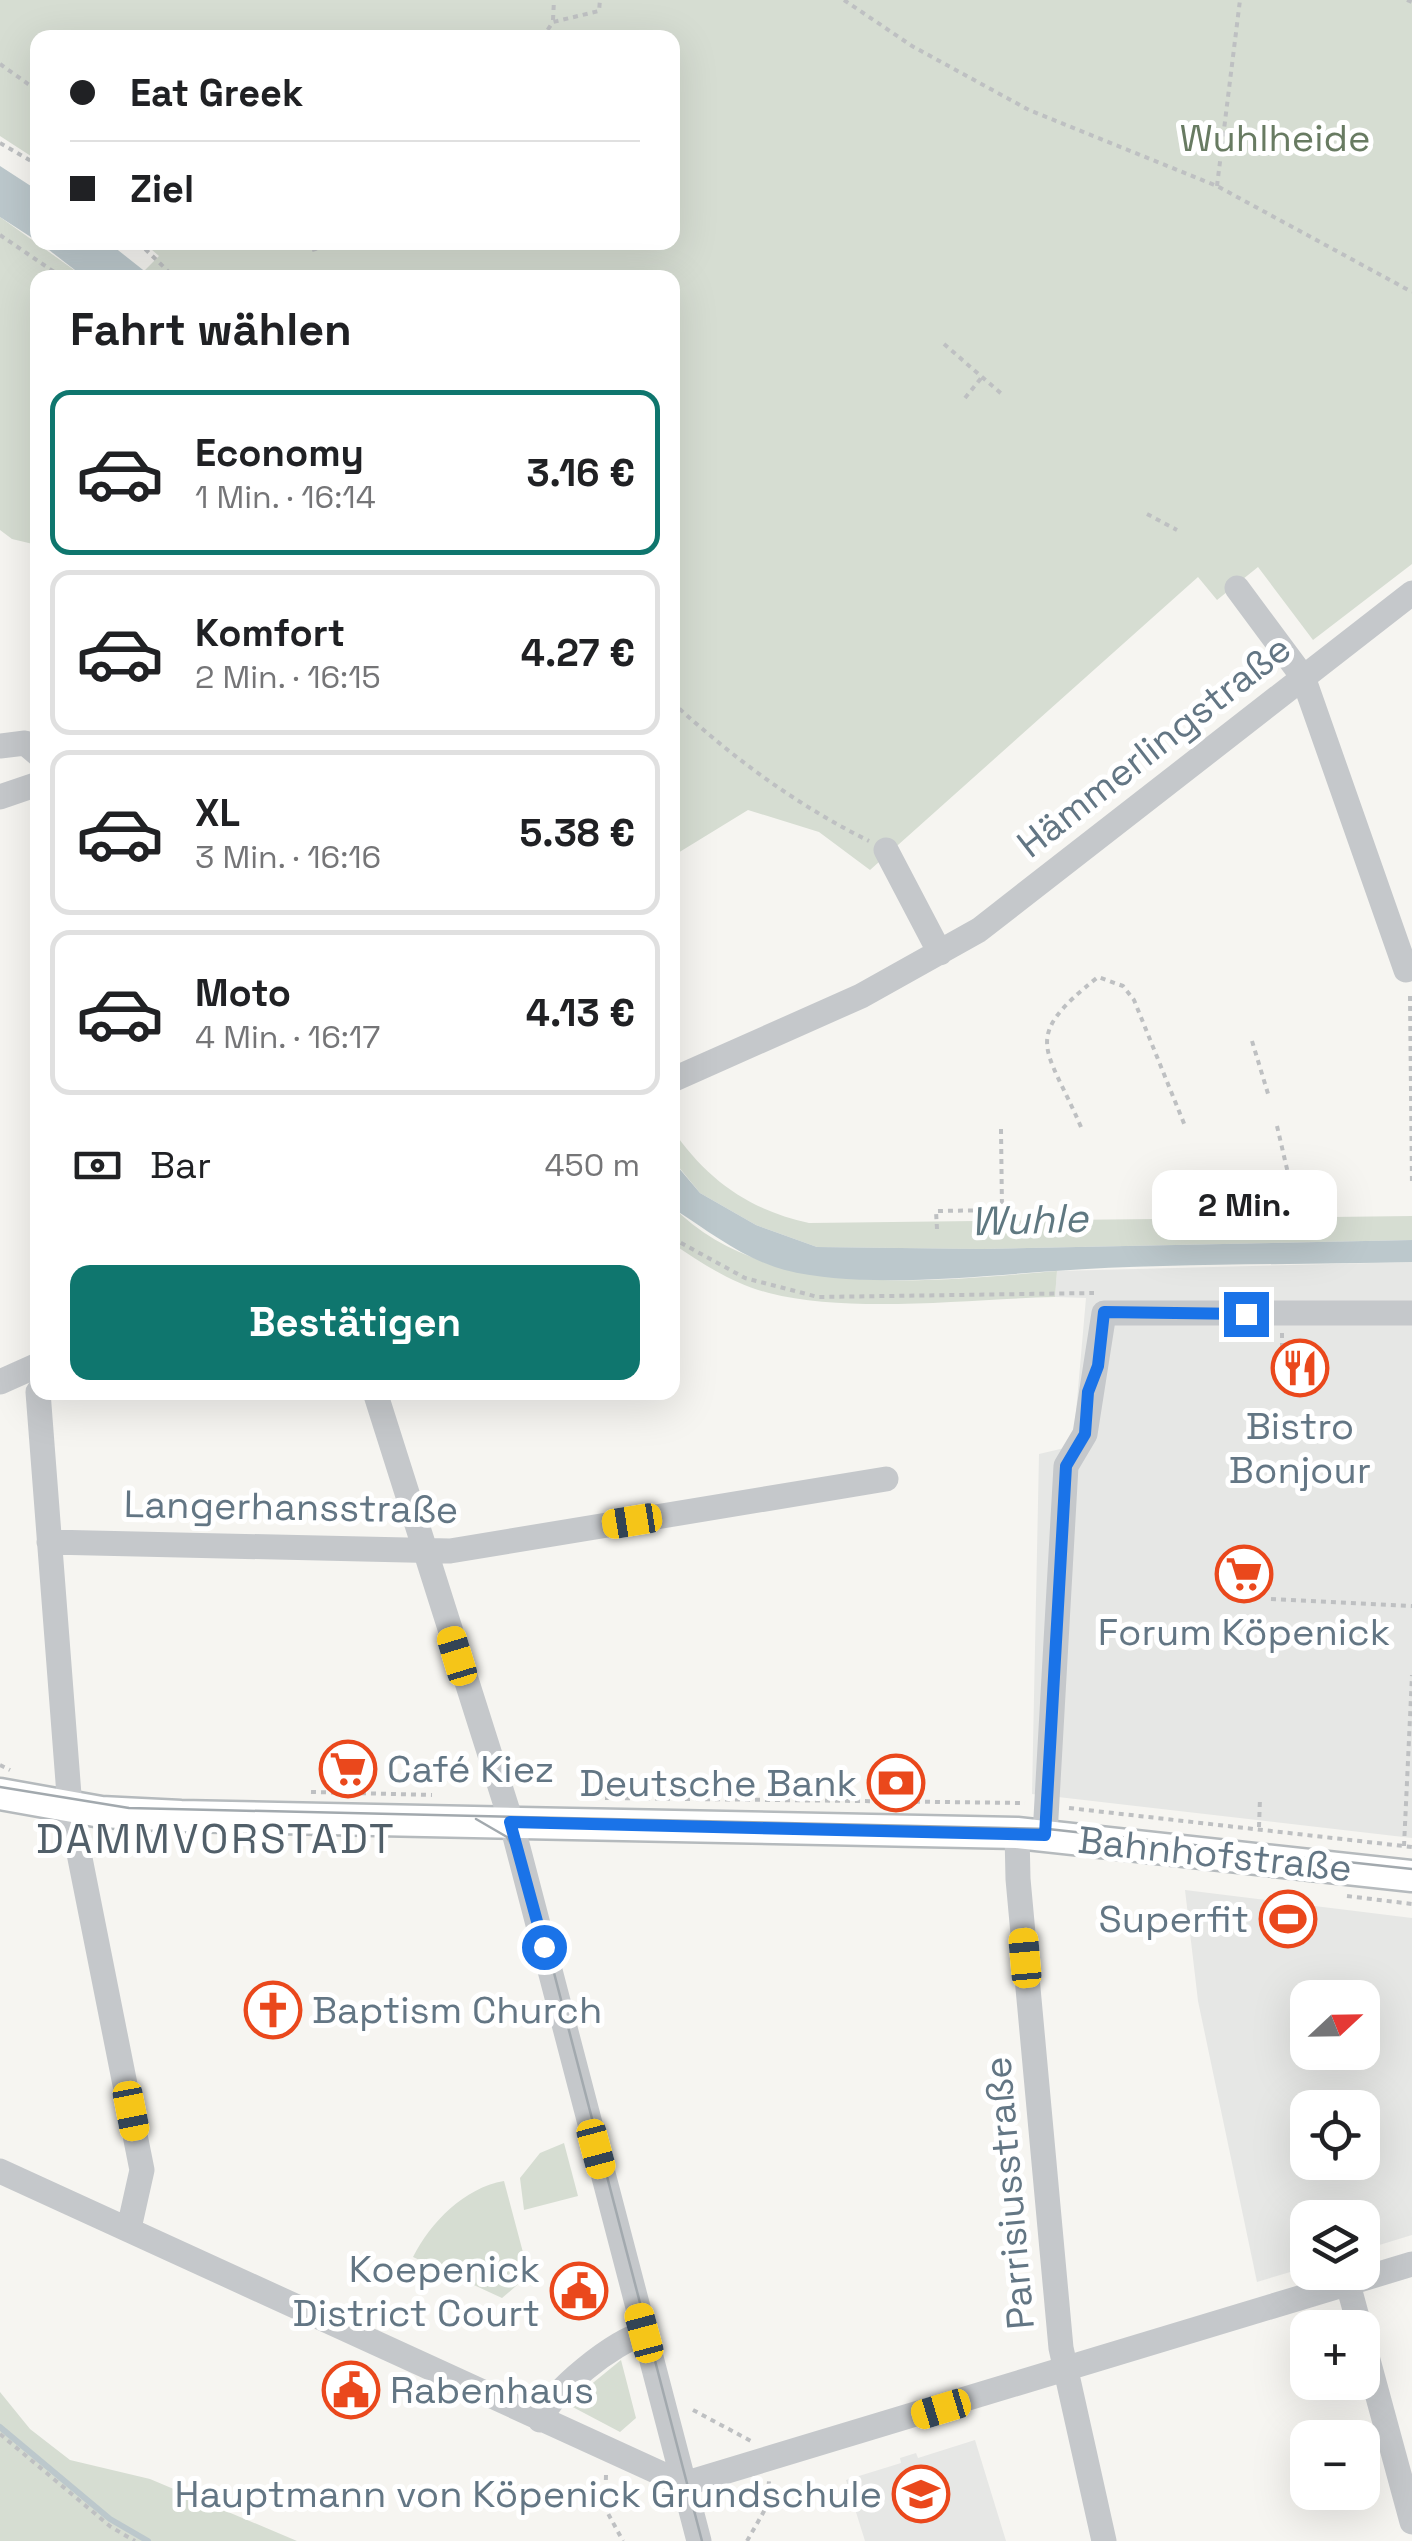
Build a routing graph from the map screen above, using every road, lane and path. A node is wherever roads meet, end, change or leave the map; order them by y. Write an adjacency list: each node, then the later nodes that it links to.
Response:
1 (554, 0): 5 (path)
2 (600, 0): 5 (path)
3 (844, 0): 11 (path)
4 (1240, 0): 11 (path)
5 (553, 22): 6 (path)
6 (548, 30)
7 (0, 64): 8 (path)
8 (30, 85)
9 (0, 142): 10 (path)
10 (30, 160)
11 (1217, 186): 16 (path)
12 (0, 235): 14 (path)
13 (146, 250): 15 (path)
14 (51, 270)
15 (167, 270)
16 (1412, 292)
17 (944, 344): 18 (path)
18 (982, 377): 19 (path); 20 (path)
19 (1004, 396)
20 (965, 398)
21 (1147, 514): 22 (path)
22 (1176, 530)
23 (1237, 588): 25 (street)
24 (1412, 593): 25 (street, Hämmerlingstraße)
25 (1303, 677): 32 (street, Hämmerlingstraße); 33 (street)
26 (680, 709): 31 (path)
27 (0, 746): 28 (street)
28 (30, 747)
29 (30, 787): 30 (street)
30 (0, 797)
31 (886, 850): 32 (street)
32 (940, 953): 35 (street, Hämmerlingstraße)
33 (1408, 983): 41 (path)
34 (1252, 1041): 36 (path)
35 (680, 1076)
36 (1269, 1097)
37 (1186, 1126): 39 (path)
38 (1277, 1126): 42 (path)
39 (1081, 1127)
40 (1002, 1128): 43 (path)
41 (1412, 1186)
42 (1297, 1212)
43 (938, 1228)
44 (680, 1242): 45 (path)
45 (1070, 1292)
46 (1412, 1314): 62 (street, Parrisiusstraße)
47 (30, 1379): 48 (street)
48 (0, 1382)
49 (37, 1400): 52 (street)
50 (377, 1400): 53 (street)
51 (886, 1479): 53 (street, Langerhansstraße)
52 (49, 1542): 53 (street, Langerhansstraße); 59 (street)
53 (424, 1553): 60 (street)
54 (1271, 1599): 55 (path)
55 (1412, 1606)
56 (1412, 1675): 63 (path)
57 (0, 1794): 59 (main road, Bahnhofstraße)
58 (1260, 1798): 61 (path)
59 (70, 1808): 60 (main road, Bahnhofstraße); 66 (street)
60 (510, 1822): 62 (main road, Bahnhofstraße); 70 (street)
61 (1259, 1827)
62 (1031, 1834): 64 (main road, Bahnhofstraße); 71 (street, Parrisiusstraße)
63 (1404, 1846)
64 (1412, 1876)
65 (0, 2170): 66 (street)
66 (129, 2228): 74 (street)
67 (1412, 2264): 68 (street)
68 (1380, 2274)
69 (1328, 2290): 71 (street)
70 (644, 2333): 74 (street); 79 (street)
71 (1067, 2370): 79 (street); 85 (street, Parrisiusstraße)
72 (1379, 2400): 80 (street)
73 (693, 2410): 76 (path)
74 (540, 2420): 79 (street)
75 (0, 2434): 81 (path)
76 (755, 2443)
77 (606, 2470): 82 (path)
78 (769, 2480): 84 (path)
79 (684, 2484): 83 (street)
80 (1412, 2522)
81 (135, 2541)
82 (624, 2541)
83 (700, 2541)
84 (747, 2541)
85 (1104, 2541)

